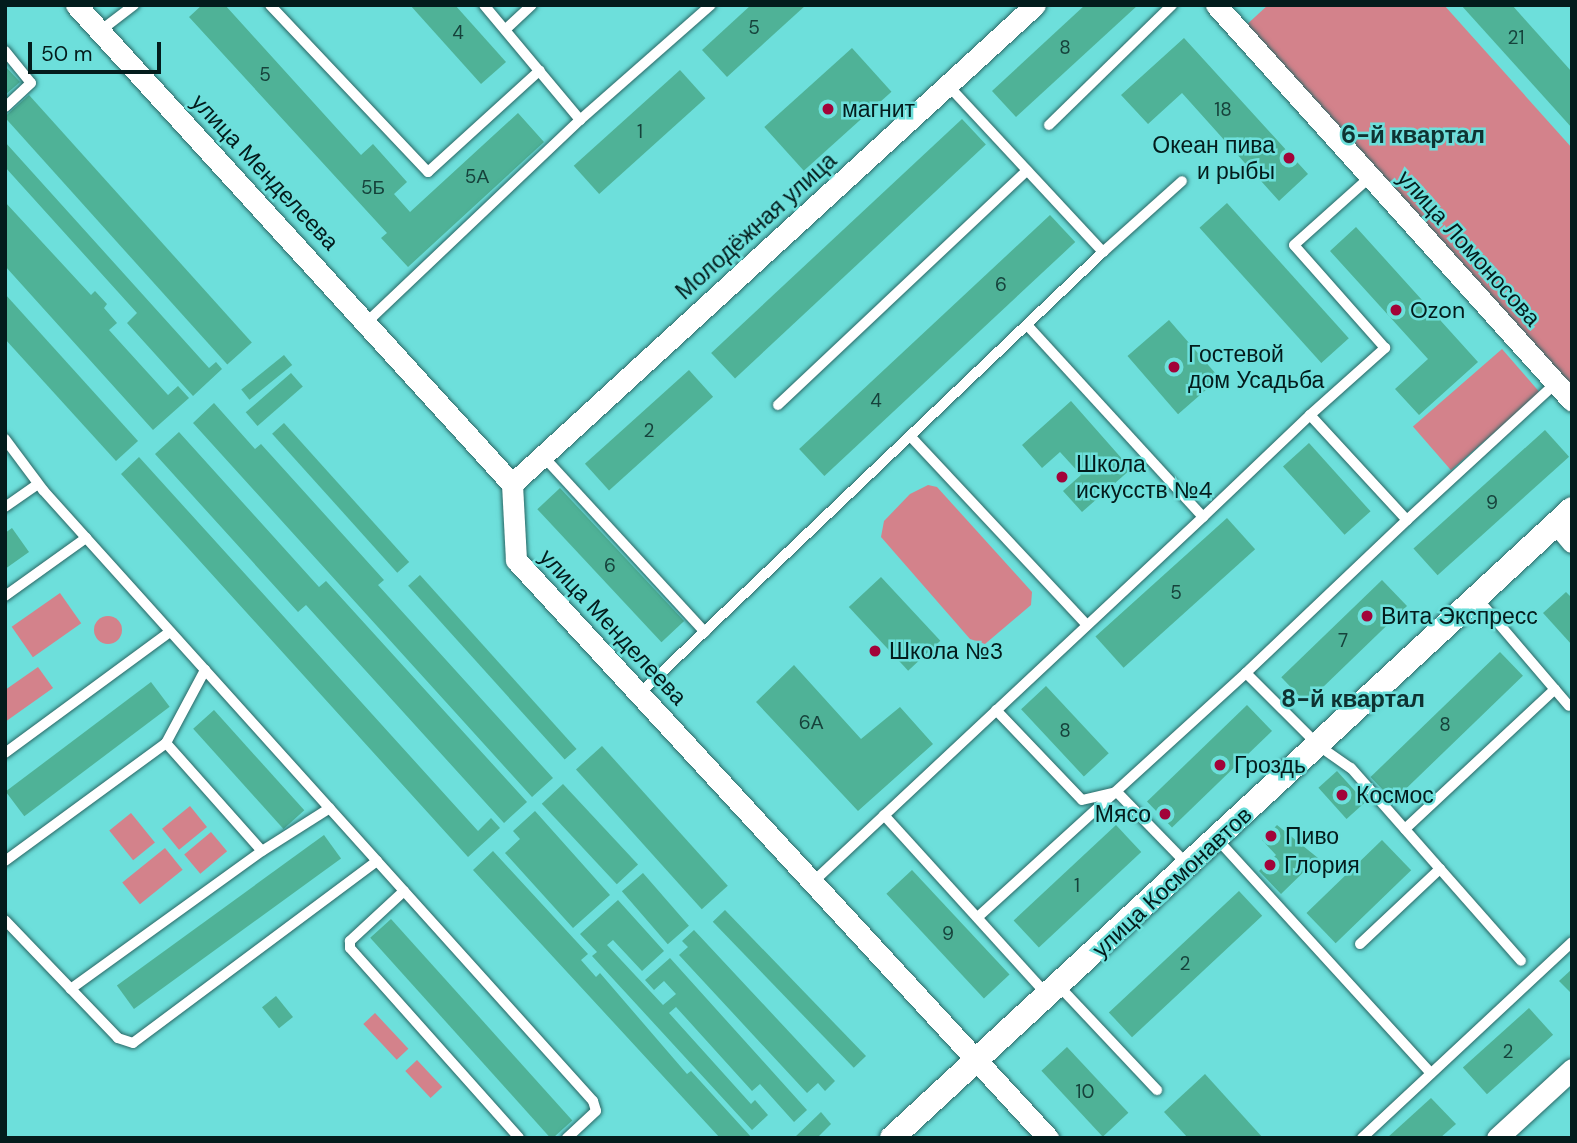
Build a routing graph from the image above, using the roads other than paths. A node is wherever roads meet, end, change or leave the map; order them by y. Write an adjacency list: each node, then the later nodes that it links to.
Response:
1 (76, 5): 11 (street, улица Менделеева)
2 (134, 5): 11 (lane)
3 (270, 5): 13 (lane)
4 (484, 5): 10 (lane)
5 (532, 5): 10 (lane)
6 (711, 5): 16 (lane)
7 (1035, 5): 14 (street, Молодёжная улица)
8 (1172, 5): 17 (lane)
9 (1216, 5): 19 (street, улица Ломоносова)
10 (506, 29): 13 (lane)
11 (100, 31): 22 (street, улица Менделеева)
12 (5, 51): 15 (lane)
13 (540, 70): 16 (lane)
14 (948, 85): 18 (lane); 30 (street, Молодёжная улица)
15 (5, 107)
16 (580, 120): 22 (lane)
17 (1049, 125)
18 (1027, 170): 21 (lane); 26 (lane)
19 (1370, 177): 24 (street, улица Ломоносова); 27 (lane)
20 (1182, 181): 21 (lane)
21 (1103, 252): 23 (lane)
22 (367, 322): 32 (street, улица Менделеева)
23 (1029, 327): 28 (lane); 35 (lane)
24 (1556, 383): 25 (street, улица Ломоносова); 36 (lane)
25 (1572, 401)
26 (778, 405)
27 (1310, 415): 35 (lane); 36 (lane)
28 (912, 438): 41 (lane); 43 (lane)
29 (5, 439): 31 (lane)
30 (543, 456): 32 (street, Молодёжная улица); 43 (lane)
31 (38, 484): 33 (lane); 37 (lane)
32 (512, 484): 47 (street, улица Менделеева)
33 (5, 507)
34 (1564, 516): 38 (street); 40 (street, улица Космонавтов)
35 (1203, 517): 41 (lane)
36 (1407, 520): 45 (lane)
37 (86, 538): 39 (lane); 42 (lane)
38 (1572, 542)
39 (5, 596)
40 (1476, 597): 46 (lane); 51 (street, улица Космонавтов)
41 (1087, 625): 49 (lane)
42 (170, 632): 44 (lane); 52 (lane)
43 (705, 632): 47 (lane)
44 (205, 670): 50 (lane); 54 (lane)
45 (1245, 673): 51 (lane); 53 (lane)
46 (1555, 689): 48 (lane); 56 (lane)
47 (639, 694): 63 (street, улица Менделеева)
48 (1569, 706)
49 (996, 710): 53 (lane); 55 (lane)
50 (166, 743): 58 (lane); 59 (lane)
51 (1319, 746): 56 (lane); 57 (street, улица Космонавтов)
52 (5, 753)
53 (1117, 792): 61 (lane); 65 (lane)
54 (330, 808): 58 (lane); 60 (lane)
55 (884, 815): 63 (lane); 65 (lane)
56 (1405, 829): 62 (lane)
57 (1218, 840): 61 (street, улица Космонавтов); 74 (lane)
58 (262, 851): 70 (lane)
59 (5, 861)
60 (377, 861): 64 (lane); 70 (lane)
61 (1190, 867): 71 (street, улица Космонавтов)
62 (1440, 869): 68 (lane); 69 (lane)
63 (813, 882): 72 (street, улица Менделеева)
64 (404, 891): 76 (lane); 77 (lane)
65 (979, 916): 71 (lane)
66 (5, 920): 70 (lane)
67 (1572, 942): 74 (lane)
68 (1360, 944)
69 (1521, 961)
70 (71, 989)
71 (1054, 991): 72 (street, улица Космонавтов); 75 (lane)
72 (977, 1061): 78 (street, улица Космонавтов); 79 (street, улица Менделеева)
73 (1572, 1069): 81 (street)
74 (1431, 1073): 80 (lane)
75 (1157, 1090)
76 (519, 1138)
77 (567, 1138)
78 (892, 1138)
79 (1048, 1138)
80 (1362, 1138)
81 (1497, 1138)

